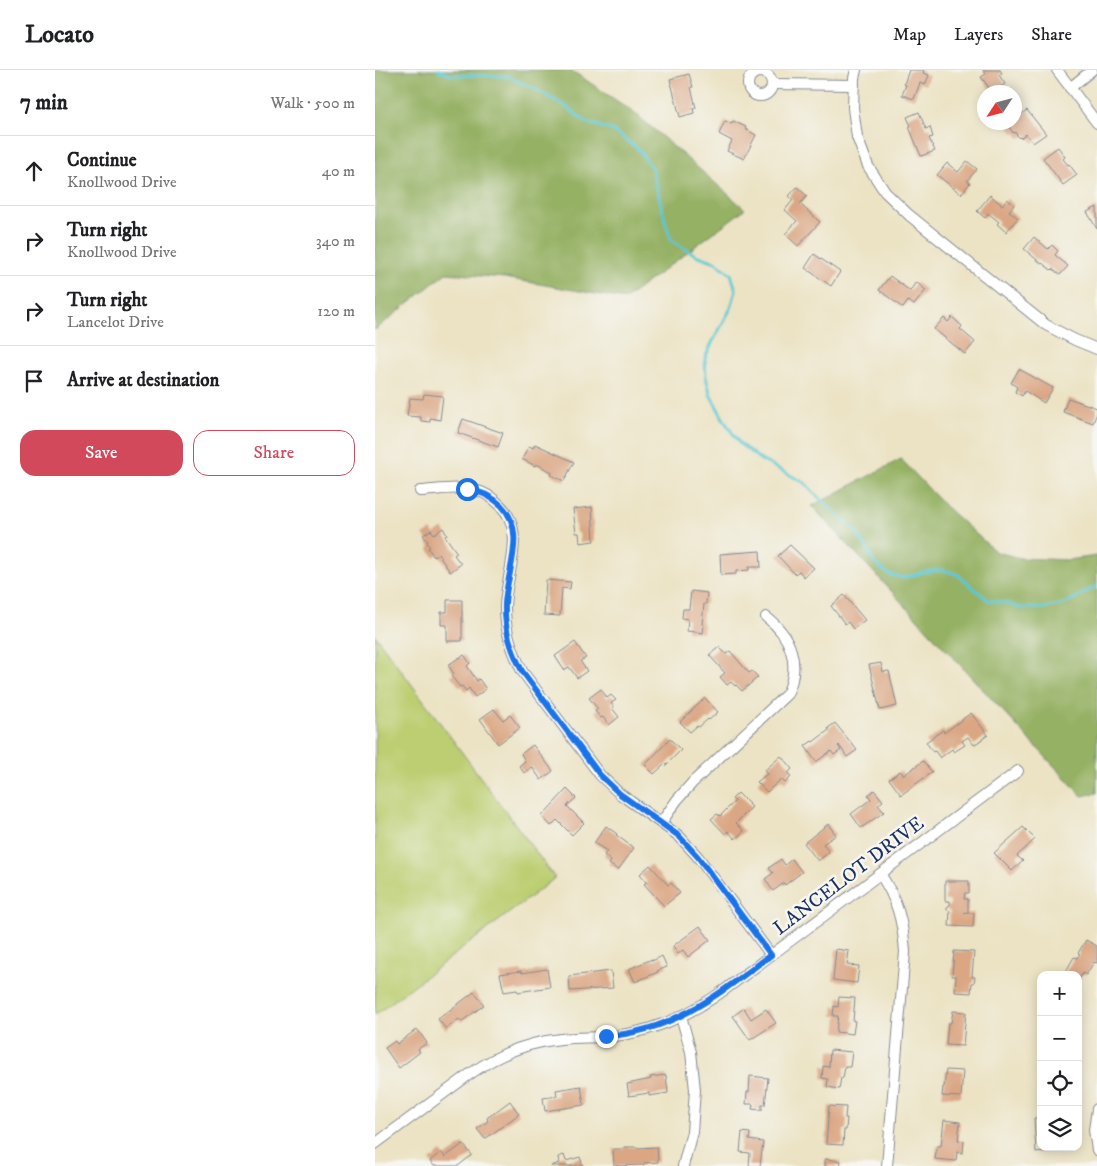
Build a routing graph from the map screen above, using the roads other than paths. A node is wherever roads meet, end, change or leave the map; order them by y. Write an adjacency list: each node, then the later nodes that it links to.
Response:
1 (856, 70): 5 (street)
2 (1057, 70): 6 (street)
3 (1092, 70): 6 (street)
4 (772, 84): 5 (street)
5 (854, 85): 8 (street)
6 (1070, 88): 7 (street)
7 (1097, 123)
8 (1097, 348)
9 (420, 491): 12 (street)
10 (766, 617): 12 (street)
11 (1018, 771): 13 (street, LANCELOT DRIVE)
12 (661, 823): 14 (street)
13 (880, 874): 14 (street, LANCELOT DRIVE); 20 (street)
14 (771, 955): 15 (street, LANCELOT DRIVE)
15 (681, 1016): 17 (street, LANCELOT DRIVE); 19 (street)
16 (1097, 1108): 18 (street)
17 (375, 1144)
18 (1097, 1150)
19 (683, 1166)
20 (887, 1166)

